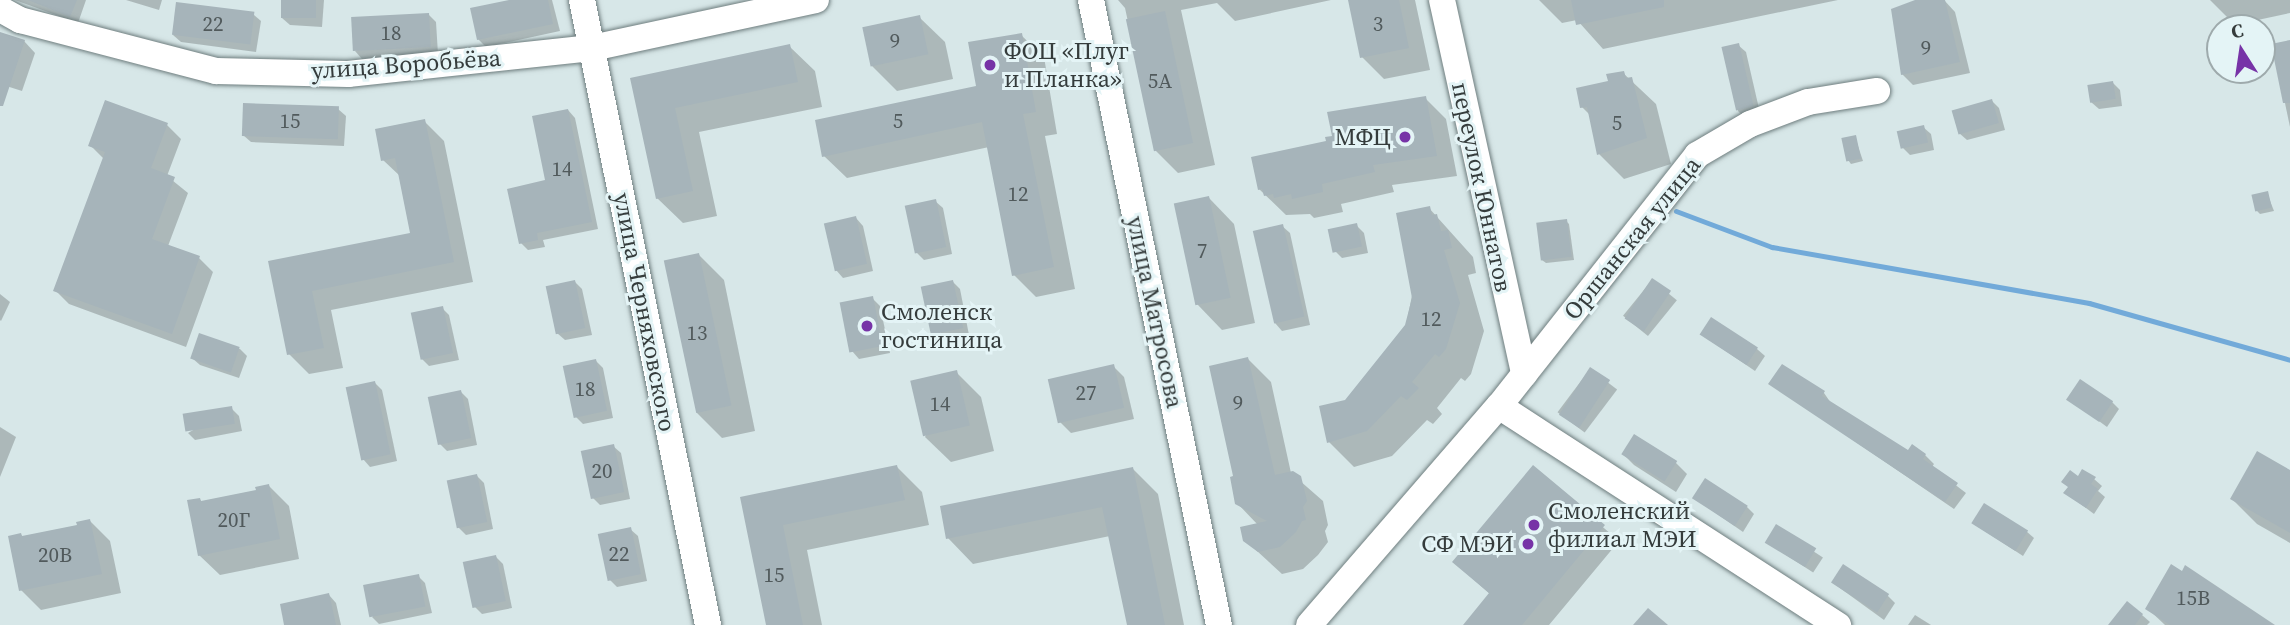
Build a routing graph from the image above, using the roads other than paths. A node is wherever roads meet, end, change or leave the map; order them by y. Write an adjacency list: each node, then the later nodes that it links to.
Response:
1 (582, 0): 6 (street, улица Черняховского)
2 (816, 0): 6 (street, улица Воробьёва)
3 (1091, 0): 11 (street, улица Матросова)
4 (1441, 0): 8 (street, переулок Юннатов)
5 (0, 9): 6 (street, улица Воробьёва)
6 (592, 48): 10 (street, улица Черняховского)
7 (1877, 91): 8 (street, Оршанская улица)
8 (1524, 374): 9 (street, Оршанская улица)
9 (1499, 406): 12 (street, Оршанская улица); 13 (street)
10 (708, 625)
11 (1219, 625)
12 (1309, 625)
13 (1838, 625)

